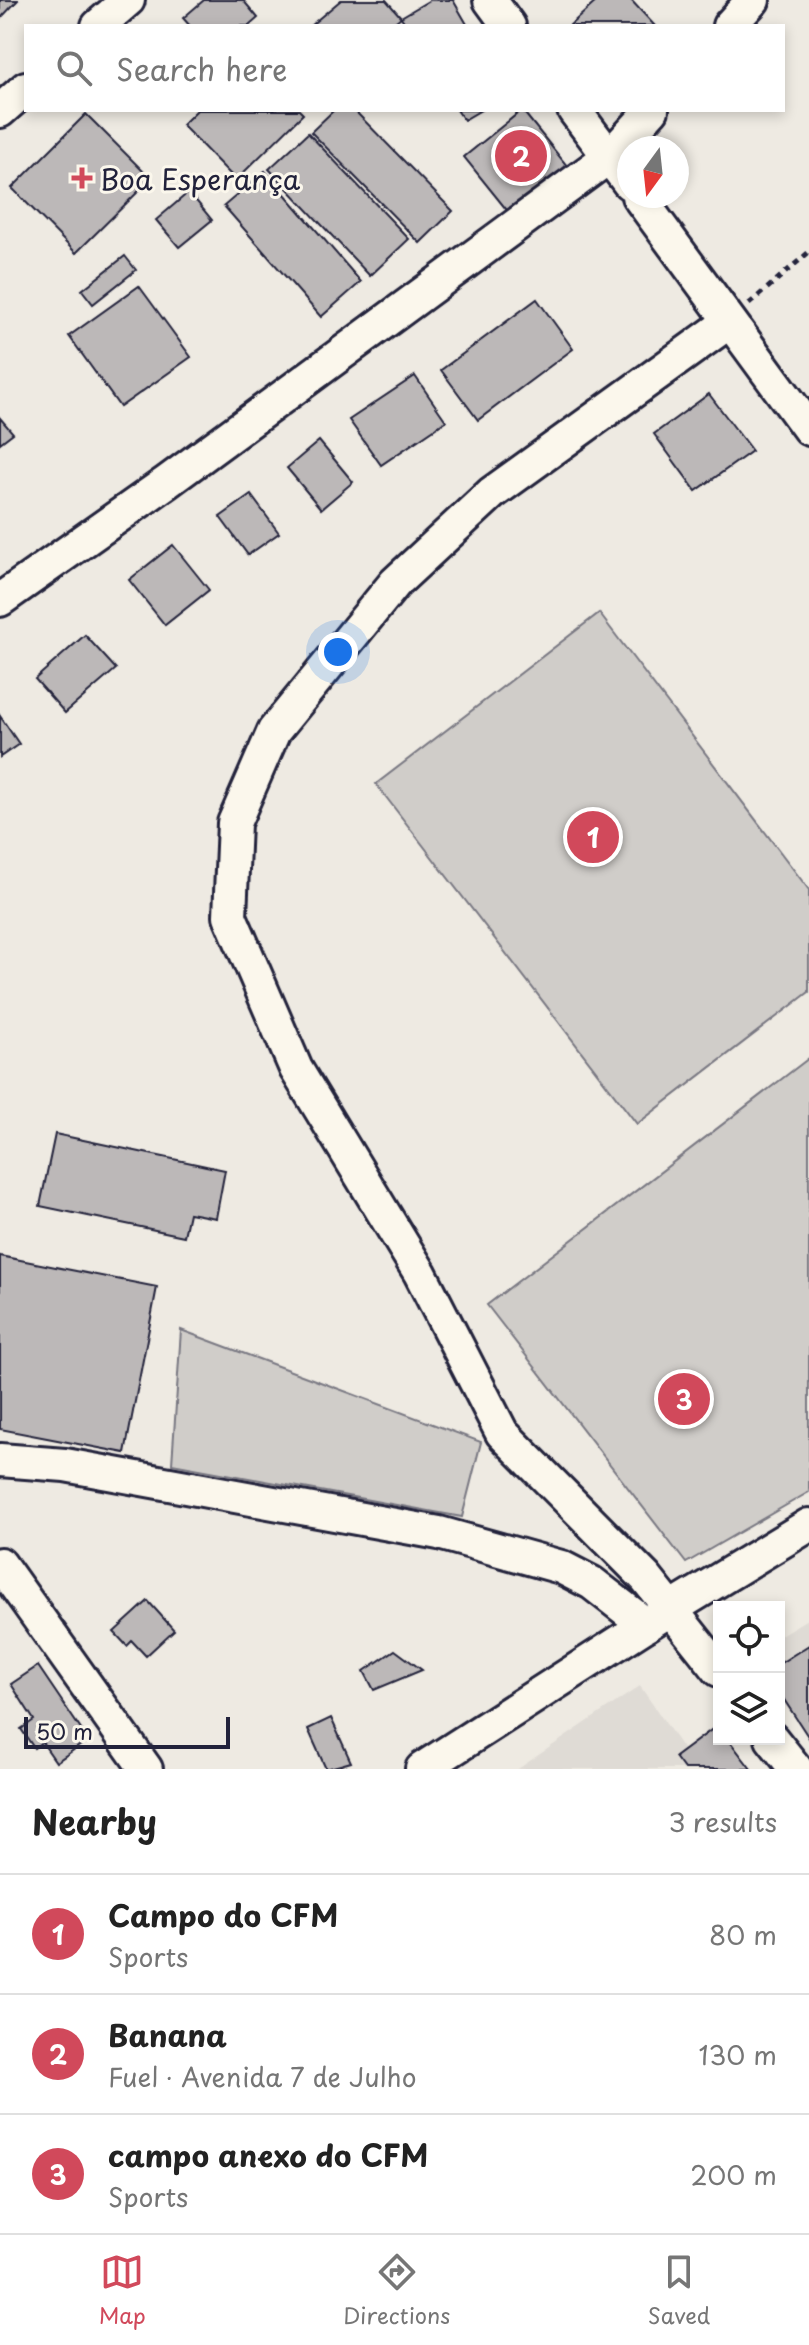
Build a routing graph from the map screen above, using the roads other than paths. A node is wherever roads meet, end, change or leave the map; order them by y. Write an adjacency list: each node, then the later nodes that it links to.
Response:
1 (128, 0): 4 (street)
2 (490, 0): 5 (street)
3 (753, 0): 6 (street)
4 (100, 24)
5 (508, 24)
6 (731, 24)
7 (24, 90): 8 (street)
8 (0, 111)
9 (576, 112): 11 (street)
10 (650, 112): 11 (street)
11 (610, 156): 12 (street); 16 (street)
12 (617, 166)
13 (647, 208): 14 (street)
14 (729, 322): 15 (street); 20 (street)
15 (809, 429)
16 (0, 600)
17 (0, 1460): 20 (street)
18 (809, 1525): 20 (street)
19 (0, 1564): 23 (street)
20 (659, 1617): 21 (street); 24 (street)
21 (713, 1665)
22 (777, 1745): 25 (street)
23 (146, 1769)
24 (422, 1769)
25 (796, 1769)

